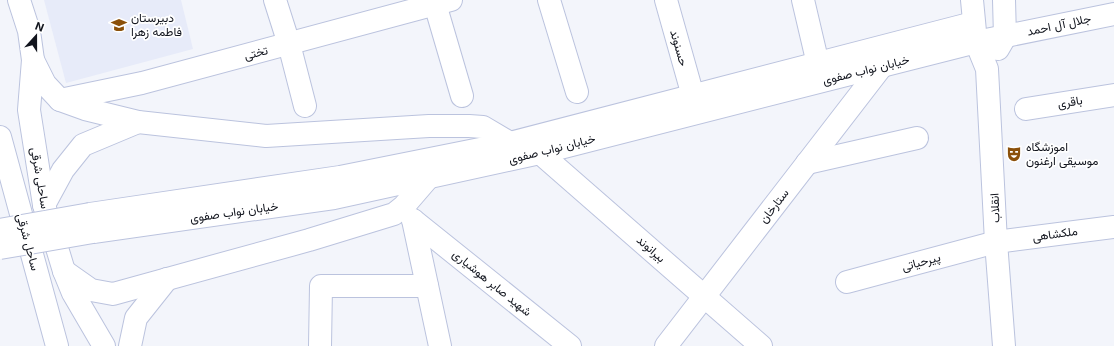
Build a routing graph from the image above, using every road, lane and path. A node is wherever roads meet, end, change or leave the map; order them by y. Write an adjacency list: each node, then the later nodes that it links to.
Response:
1 (19, 0): 13 (main road, ساحلی شرقی)
2 (276, 0): 12 (main road)
3 (550, 0): 17 (main road)
4 (666, 0): 20 (main road, حسنوند)
5 (803, 0): 14 (main road)
6 (972, 0): 10 (main road, انقلاب)
7 (1004, 0): 11 (main road)
8 (443, 2): 12 (main road, تختی); 19 (main road)
9 (1114, 14): 11 (main road, جلال آل احمد)
10 (974, 33): 11 (main road, خیابان نواب صفوی); 14 (main road, خیابان نواب صفوی); 15 (main road, خیابان نواب صفوی); 16 (main road, انقلاب)
11 (1005, 37): 16 (main road)
12 (289, 44): 21 (main road, تختی); 22 (main road)
13 (33, 60): 21 (main road); 32 (main road, ساحلی شرقی)
14 (818, 64): 20 (main road, خیابان نواب صفوی)
15 (882, 66): 28 (main road, خیابان نواب صفوی); 29 (main road, ستارخان)
16 (987, 70): 37 (main road, انقلاب)
17 (577, 92)
18 (1114, 95): 23 (main road, باقری)
19 (462, 96)
20 (693, 96): 27 (main road, خیابان نواب صفوی)
21 (60, 100): 24 (main road)
22 (305, 106)
23 (1026, 110)
24 (138, 122): 27 (main road); 32 (main road)
25 (0, 137): 44 (main road, ساحل شرقی)
26 (917, 138): 29 (main road)
27 (510, 143): 34 (main road, خیابان نواب صفوی)
28 (540, 153): 30 (main road, خیابان نواب صفوی); 43 (main road, بیرانوند)
29 (807, 163): 43 (main road, ستارخان)
30 (429, 177): 31 (main road, خیابان نواب صفوی); 33 (main road)
31 (368, 191): 33 (main road); 34 (main road, خیابان نواب صفوی)
32 (44, 205): 39 (main road, ساحلی شرقی)
33 (371, 220): 40 (main road)
34 (91, 223): 36 (main road, bridge); 38 (main road, bridge)
35 (1114, 227): 37 (main road, ملکشاهی)
36 (0, 230)
37 (996, 242): 41 (main road, پیرحیاتی); 52 (main road, انقلاب)
38 (0, 248)
39 (64, 271): 40 (main road); 45 (main road, ساحلی شرقی)
40 (167, 279): 46 (main road)
41 (847, 282)
42 (427, 286): 47 (main road); 48 (main road); 49 (main road, شهید صابر هوشیاری)
43 (704, 296): 50 (main road, ستارخان); 51 (main road, بیرانوند)
44 (57, 346)
45 (104, 346)
46 (130, 346)
47 (320, 346)
48 (440, 346)
49 (570, 346)
50 (666, 346)
51 (761, 346)
52 (1004, 346)

